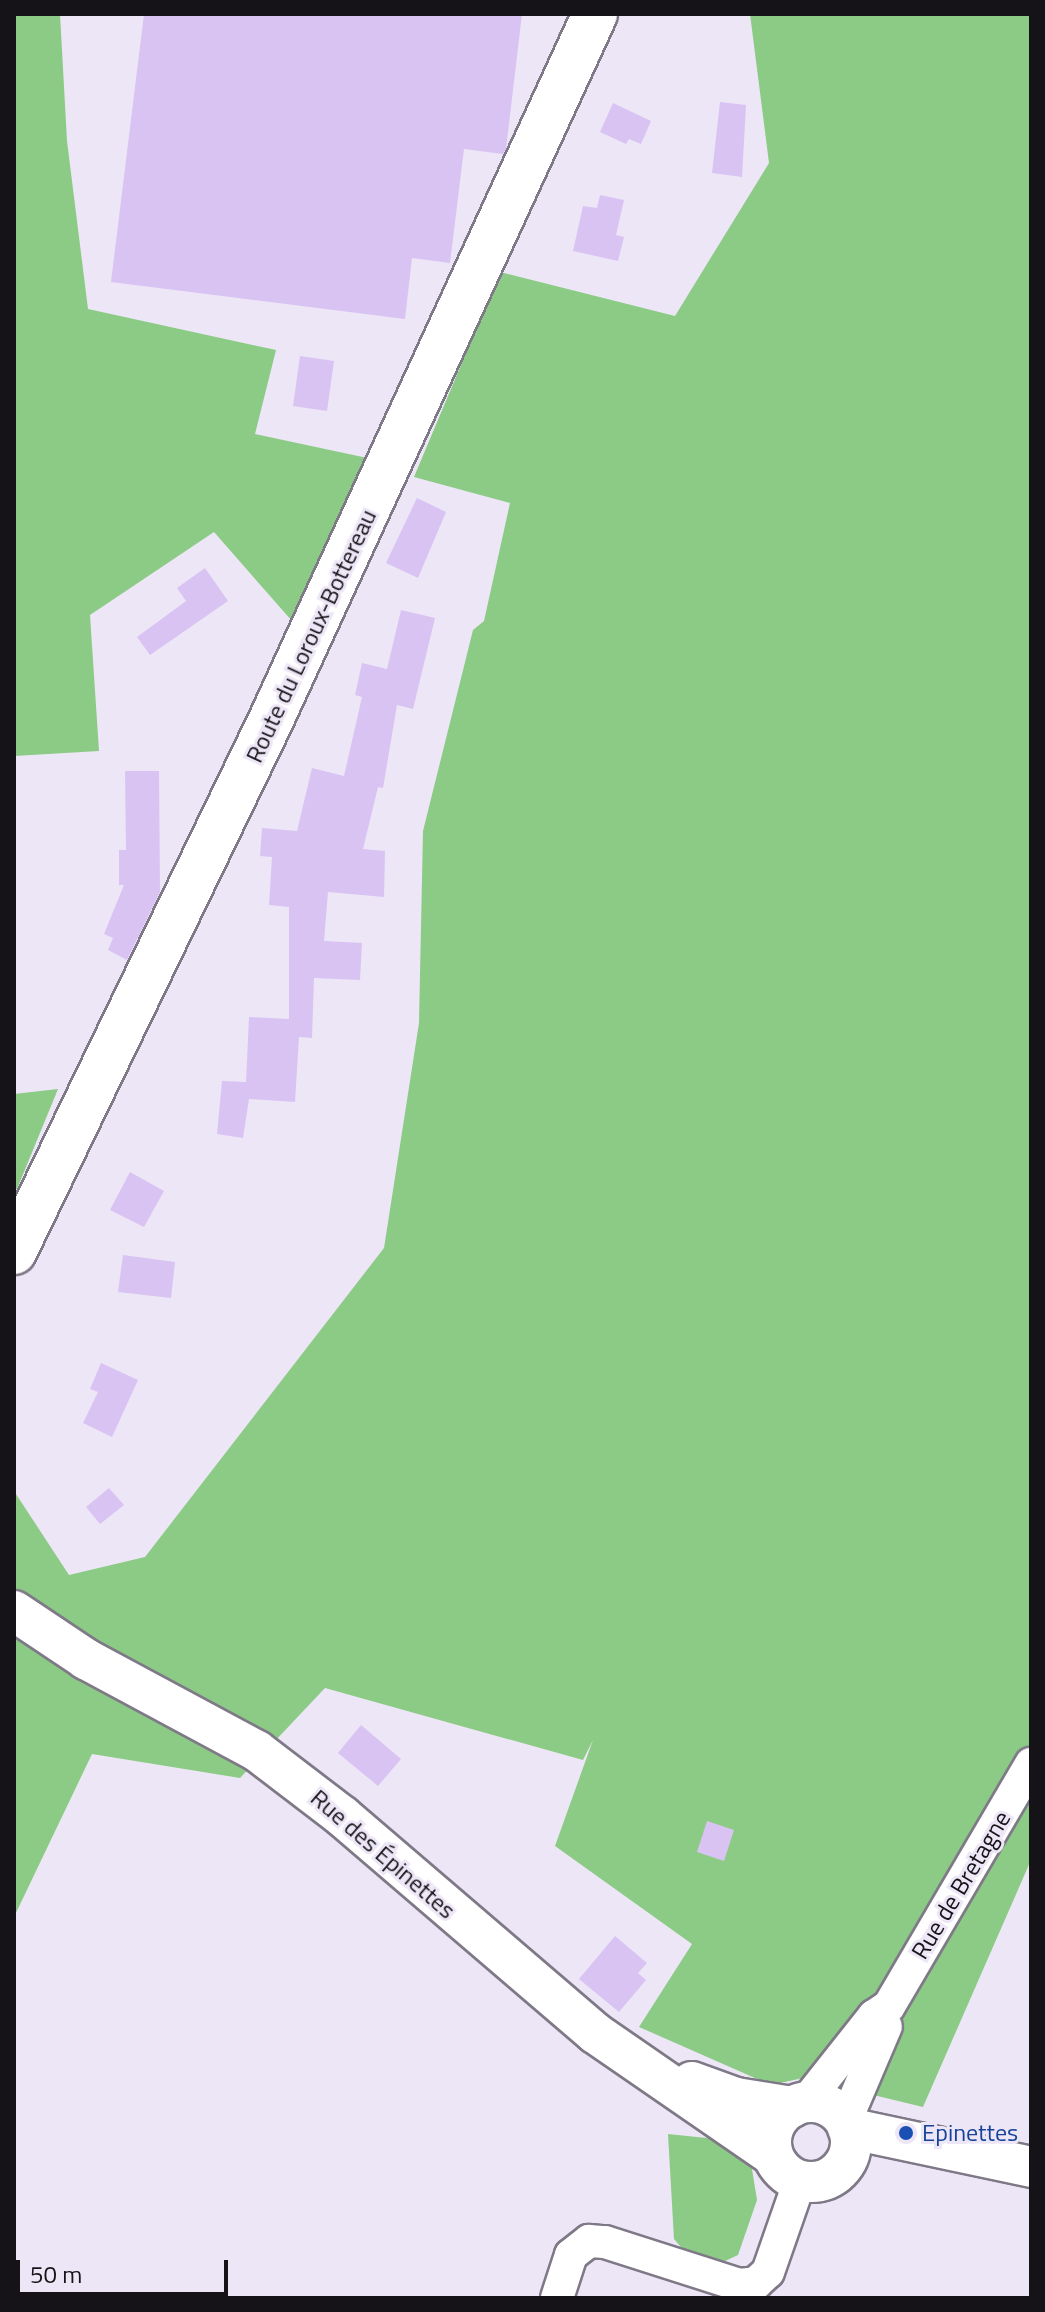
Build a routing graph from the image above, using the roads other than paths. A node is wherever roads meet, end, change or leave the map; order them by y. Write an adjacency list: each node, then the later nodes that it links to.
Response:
1 (595, 14): 2 (main road, Route du Loroux-Bottereau)
2 (14, 1252)
3 (14, 1611): 5 (street, Rue des Épinettes)
4 (14, 1646): 5 (street, Rue des Épinettes)
5 (86, 1659): 8 (street, Rue des Épinettes)
6 (1031, 1764): 7 (street, Rue de Bretagne)
7 (889, 2006): 9 (street, Rue de Bretagne); 10 (street, Rue de Bretagne)
8 (661, 2077): 9 (street, Rue des Épinettes); 12 (street, Rue des Épinettes)
9 (799, 2105): 10 (street); 12 (street)
10 (847, 2137): 11 (street); 12 (street)
11 (1031, 2167)
12 (787, 2168): 13 (street)
13 (557, 2298)

